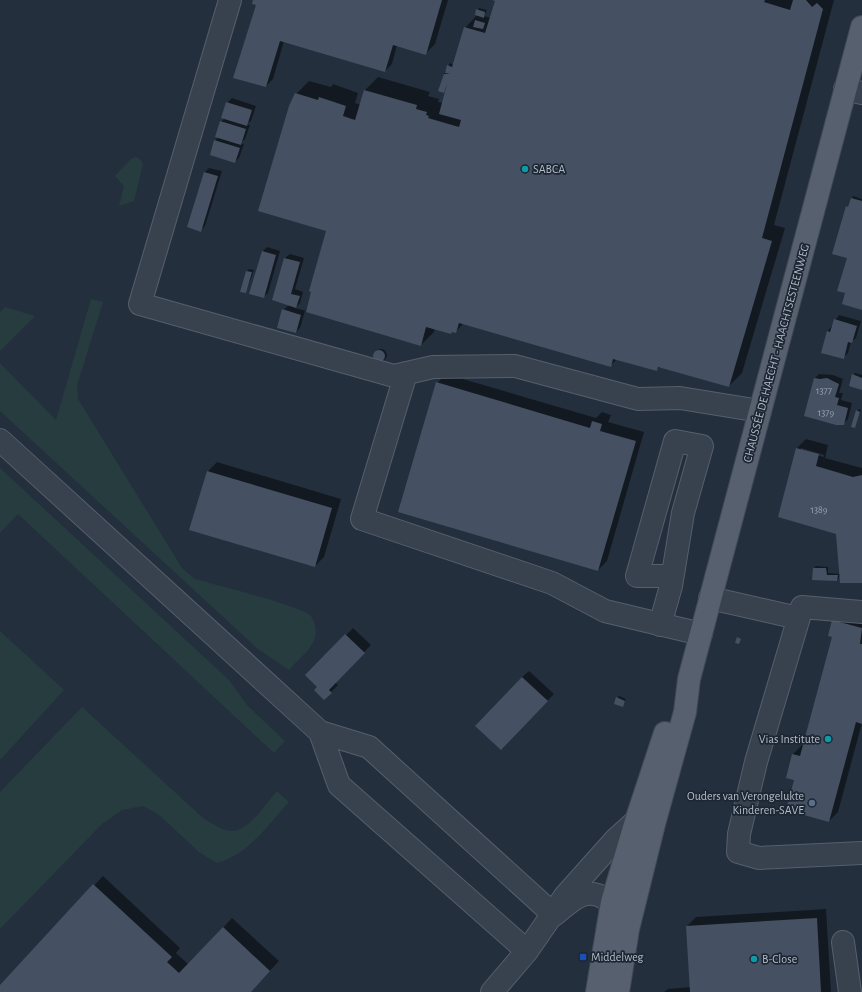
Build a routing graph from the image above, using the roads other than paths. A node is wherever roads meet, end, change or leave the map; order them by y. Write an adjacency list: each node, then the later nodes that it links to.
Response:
1 (230, 0): 4 (street)
2 (862, 27): 3 (main road, CHAUSSÉE DE HAECHT - HAACHTSESTEENWEG)
3 (854, 91): 5 (main road, CHAUSSÉE DE HAECHT - HAACHTSESTEENWEG)
4 (406, 373): 5 (street); 11 (street)
5 (760, 411): 8 (main road, CHAUSSÉE DE HAECHT - HAACHTSESTEENWEG)
6 (0, 440): 14 (street)
7 (671, 576): 7 (street); 11 (street)
8 (710, 598): 10 (street); 12 (main road, CHAUSSÉE DE HAECHT - HAACHTSESTEENWEG)
9 (862, 612): 10 (street)
10 (798, 618): 16 (street)
11 (660, 625): 12 (street)
12 (701, 634): 13 (main road, CHAUSSÉE DE HAECHT - HAACHTSESTEENWEG)
13 (689, 679): 15 (main road, CHAUSSÉE DE HAECHT - HAACHTSESTEENWEG); 19 (main road, CHAUSSÉE DE HAECHT - HAACHTSESTEENWEG)
14 (320, 732): 18 (street); 21 (street)
15 (636, 821): 17 (main road, CHAUSSÉE DE HAECHT - HAACHTSESTEENWEG); 18 (street)
16 (862, 853)
17 (612, 902): 18 (street); 19 (street); 23 (main road, CHAUSSÉE DE HAECHT - HAACHTSESTEENWEG)
18 (554, 915): 21 (street)
19 (628, 929): 24 (main road, CHAUSSÉE DE HAECHT - HAACHTSESTEENWEG)
20 (843, 942): 25 (street)
21 (527, 951): 22 (street)
22 (492, 992)
23 (597, 992)
24 (618, 992)
25 (850, 992)

